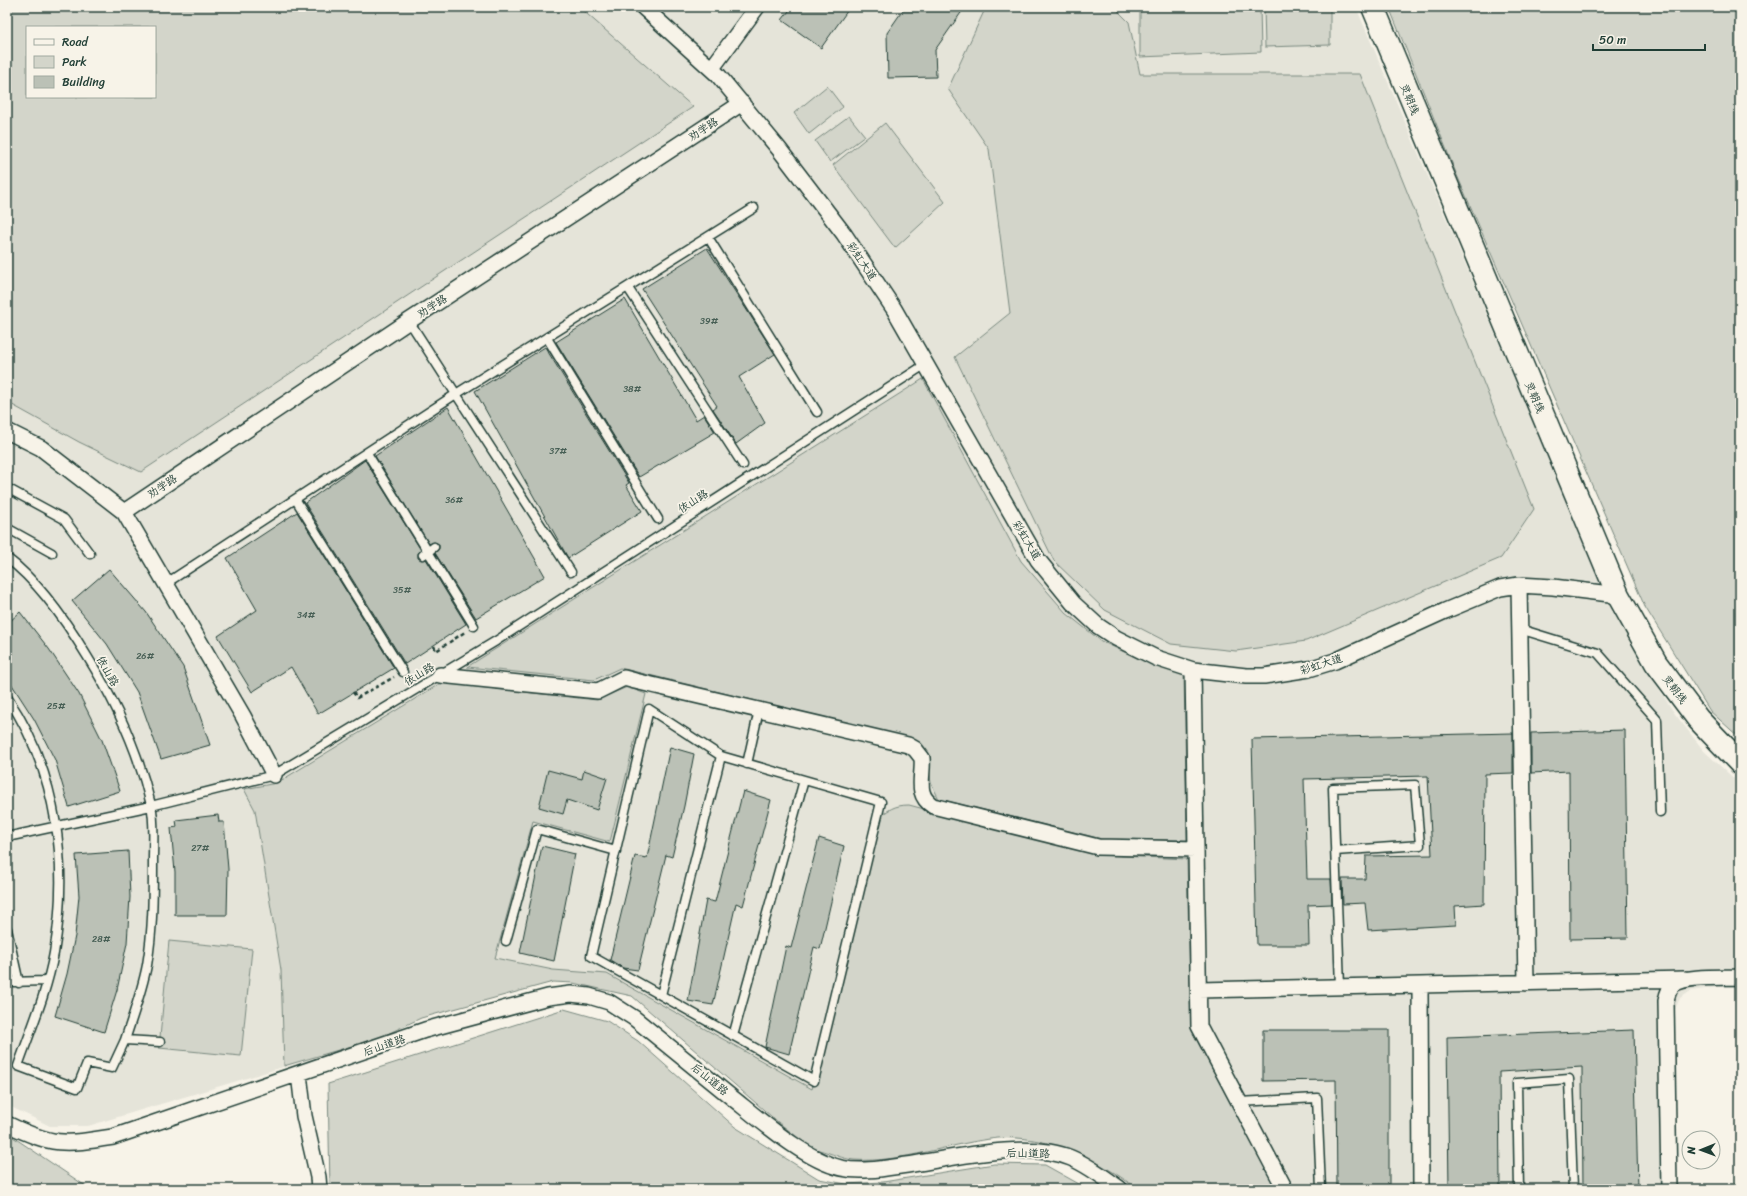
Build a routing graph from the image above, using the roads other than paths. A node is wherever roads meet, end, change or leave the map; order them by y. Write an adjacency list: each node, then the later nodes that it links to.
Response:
1 (643, 7): 4 (street, 彩虹大道)
2 (757, 7): 4 (street)
3 (1372, 7): 28 (main road, 灵朝线)
4 (712, 68): 5 (street, 彩虹大道)
5 (742, 103): 9 (street, 劝学路); 11 (street, 彩虹大道)
6 (754, 208): 7 (lane)
7 (708, 237): 8 (lane); 13 (lane)
8 (628, 288): 10 (lane); 16 (lane)
9 (409, 321): 12 (lane); 19 (street, 劝学路)
10 (547, 338): 12 (lane); 20 (lane)
11 (926, 364): 31 (street, 彩虹大道); 33 (lane, 依山路)
12 (456, 394): 15 (lane); 25 (lane)
13 (817, 412)
14 (7, 432): 19 (street)
15 (367, 453): 18 (lane); 29 (lane)
16 (743, 465)
17 (7, 488): 23 (lane)
18 (296, 500): 26 (lane); 32 (lane)
19 (124, 512): 26 (street)
20 (658, 519)
21 (7, 528): 22 (lane)
22 (52, 553)
23 (90, 554)
24 (7, 558): 41 (lane, 依山路)
25 (571, 572)
26 (165, 584): 39 (street)
27 (1519, 585): 28 (street, 彩虹大道); 30 (street); 31 (street, 彩虹大道)
28 (1618, 595): 37 (main road, 灵朝线)
29 (474, 626)
30 (1520, 629): 42 (lane); 55 (street)
31 (1193, 670): 45 (street)
32 (403, 672)
33 (440, 674): 35 (street); 39 (lane, 依山路)
34 (7, 697): 43 (lane)
35 (759, 710): 38 (lane); 45 (street)
36 (721, 756): 38 (lane); 46 (lane); 59 (lane)
37 (1740, 763)
38 (747, 764): 40 (lane)
39 (274, 775): 41 (lane, 依山路)
40 (804, 780): 60 (lane); 60 (lane)
41 (151, 806): 43 (lane); 61 (lane)
42 (1660, 812)
43 (57, 826): 44 (lane); 52 (lane)
44 (7, 837)
45 (1196, 849): 58 (street)
46 (616, 851): 49 (lane); 59 (lane)
47 (1335, 851): 47 (lane); 57 (lane)
48 (7, 930): 54 (lane)
49 (506, 941)
50 (1740, 977): 51 (street)
51 (1685, 979): 55 (street); 73 (street)
52 (47, 981): 54 (lane); 61 (lane)
53 (7, 982): 54 (lane)
54 (19, 983)
55 (1526, 983): 56 (street)
56 (1420, 986): 57 (street); 70 (street)
57 (1340, 988): 58 (street)
58 (1199, 990): 64 (street)
59 (661, 995): 60 (lane)
60 (734, 1036)
61 (125, 1040): 62 (lane)
62 (160, 1042)
63 (299, 1074): 65 (street, 后山道路); 66 (street); 67 (street, 后山道路)
64 (1239, 1102): 68 (street); 69 (lane)
65 (7, 1124)
66 (319, 1189)
67 (1120, 1189)
68 (1285, 1189)
69 (1321, 1189)
70 (1421, 1189)
71 (1519, 1189): 72 (lane)
72 (1573, 1189)
73 (1669, 1189)

